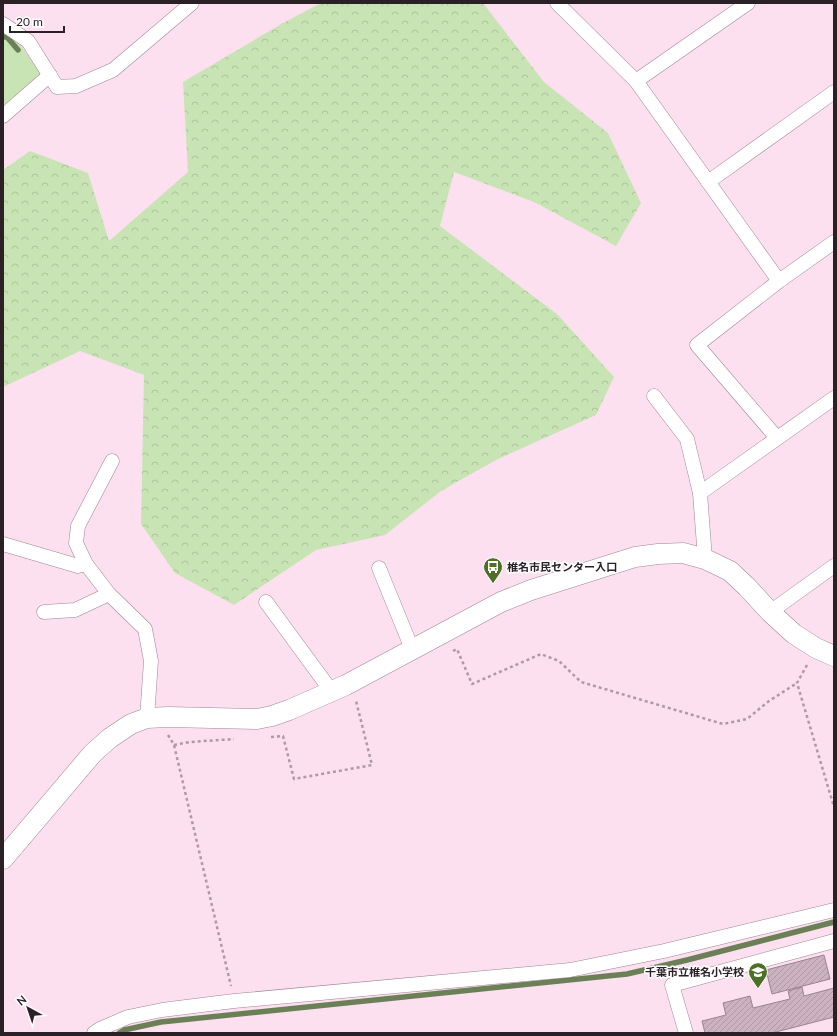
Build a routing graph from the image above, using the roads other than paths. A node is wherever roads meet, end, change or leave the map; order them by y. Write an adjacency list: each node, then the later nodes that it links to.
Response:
1 (192, 3): 5 (street)
2 (557, 3): 6 (street)
3 (748, 3): 6 (street)
4 (3, 24): 5 (street)
5 (50, 75): 8 (street)
6 (636, 81): 9 (street)
7 (834, 92): 9 (street)
8 (3, 116)
9 (708, 182): 11 (street)
10 (834, 242): 11 (street)
11 (779, 281): 14 (street)
12 (654, 396): 16 (street)
13 (834, 398): 14 (street)
14 (777, 438): 16 (street)
15 (112, 460): 19 (street)
16 (700, 493): 18 (street)
17 (3, 544): 19 (street)
18 (705, 559): 25 (street); 26 (street)
19 (86, 564): 22 (street)
20 (834, 566): 25 (street)
21 (379, 568): 26 (street)
22 (109, 594): 24 (street); 29 (street)
23 (266, 602): 28 (street)
24 (44, 612)
25 (770, 612): 27 (street)
26 (412, 649): 28 (street)
27 (825, 652)
28 (345, 692): 29 (street)
29 (147, 718): 30 (street)
30 (3, 859)
31 (834, 910): 33 (street)
32 (834, 941): 34 (street)
33 (94, 1033)
34 (686, 1033)

